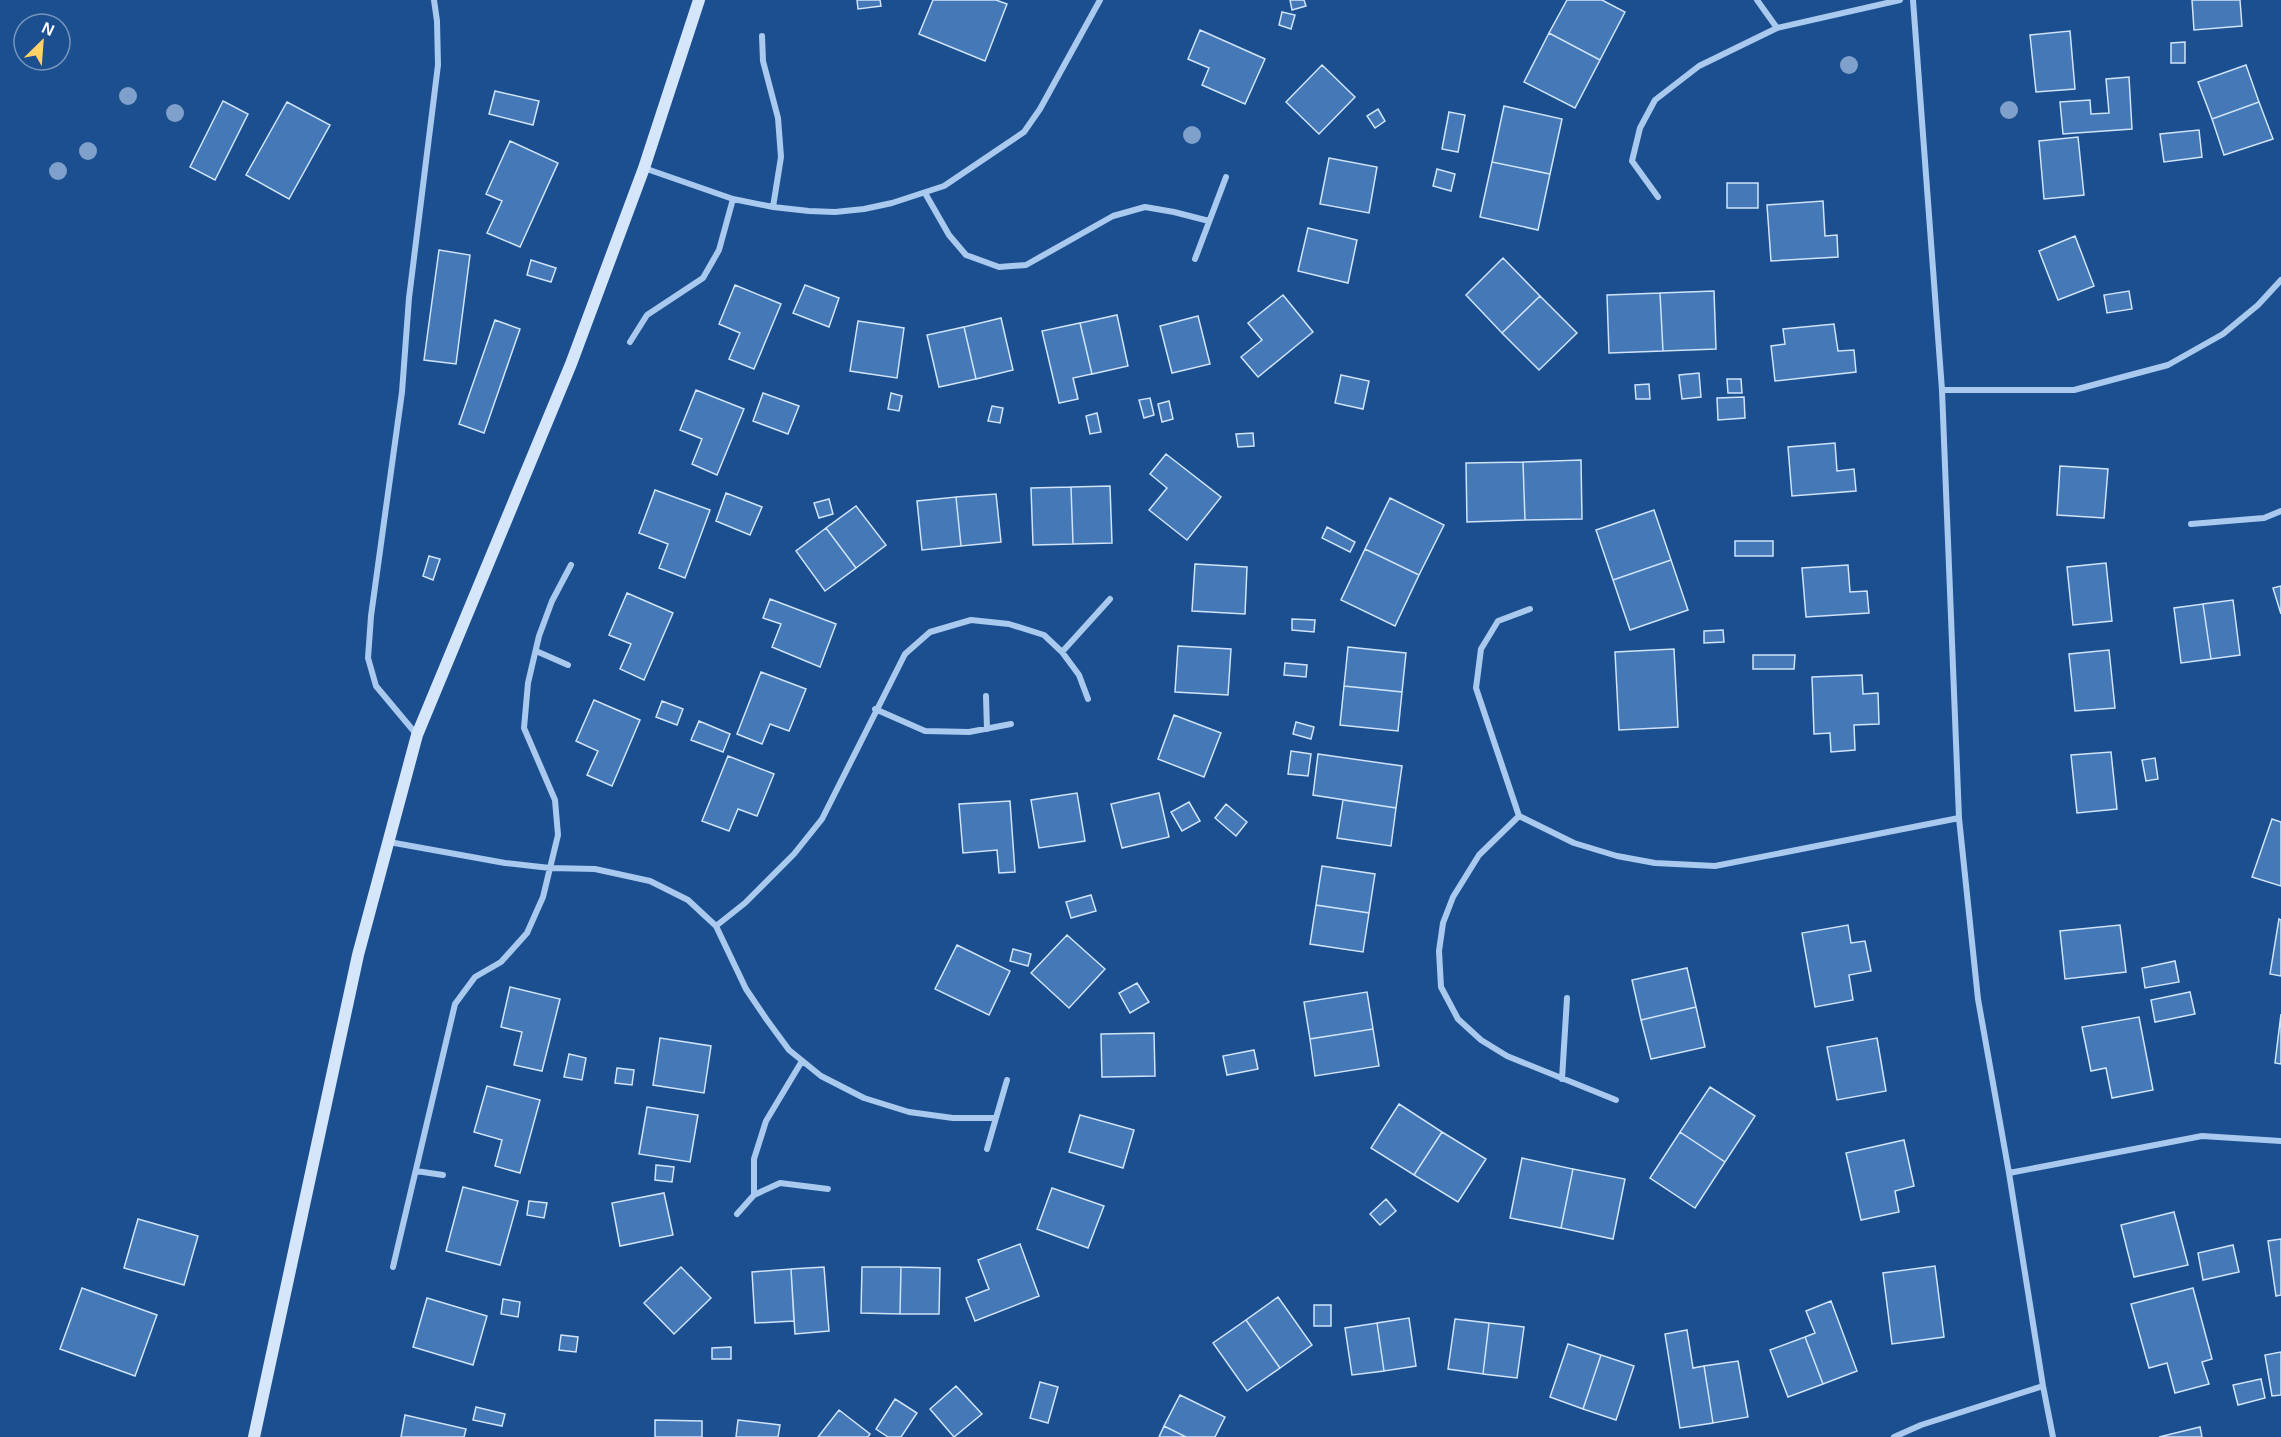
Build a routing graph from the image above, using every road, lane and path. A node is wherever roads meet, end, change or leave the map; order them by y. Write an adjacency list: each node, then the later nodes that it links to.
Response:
1 (434, 0): 33 (street)
2 (699, 0): 9 (street)
3 (1100, 0): 11 (street)
4 (1757, 0): 7 (street)
5 (1900, 0): 7 (street)
6 (1913, 0): 19 (street)
7 (1777, 28): 12 (street)
8 (762, 36): 14 (street)
9 (644, 168): 13 (street); 33 (street)
10 (1226, 177): 15 (street)
11 (925, 193): 14 (street); 15 (street)
12 (1658, 197)
13 (733, 199): 14 (street); 18 (street)
14 (773, 207)
15 (1209, 221): 16 (street)
16 (1195, 259)
17 (2281, 280): 19 (street)
18 (630, 342)
19 (1942, 390): 35 (street)
20 (2281, 511): 21 (street)
21 (2191, 524)
22 (571, 566): 25 (street)
23 (1110, 599): 26 (street)
24 (1530, 609): 34 (street)
25 (536, 651): 27 (street); 37 (street)
26 (1062, 652): 29 (street); 30 (street)
27 (568, 665)
28 (986, 696): 32 (street)
29 (1088, 699)
30 (875, 709): 32 (street); 38 (street)
31 (1011, 724): 32 (street)
32 (987, 729)
33 (417, 735): 36 (street)
34 (1519, 816): 35 (street); 41 (street)
35 (1959, 818): 48 (street)
36 (389, 842): 37 (street); 55 (street)
37 (550, 868): 38 (street); 47 (street)
38 (716, 926): 40 (street)
39 (1567, 998): 41 (street)
40 (802, 1061): 44 (street); 51 (street)
41 (1562, 1078): 43 (street)
42 (1008, 1080): 44 (street)
43 (1616, 1100)
44 (996, 1118): 46 (street)
45 (2281, 1141): 48 (street)
46 (987, 1149)
47 (416, 1171): 49 (street); 53 (street)
48 (2009, 1173): 54 (street)
49 (443, 1175)
50 (828, 1189): 51 (street)
51 (754, 1195): 52 (street)
52 (737, 1214)
53 (393, 1267)
54 (2043, 1386): 56 (street); 57 (street)
55 (254, 1437)
56 (1894, 1437)
57 (2053, 1437)

